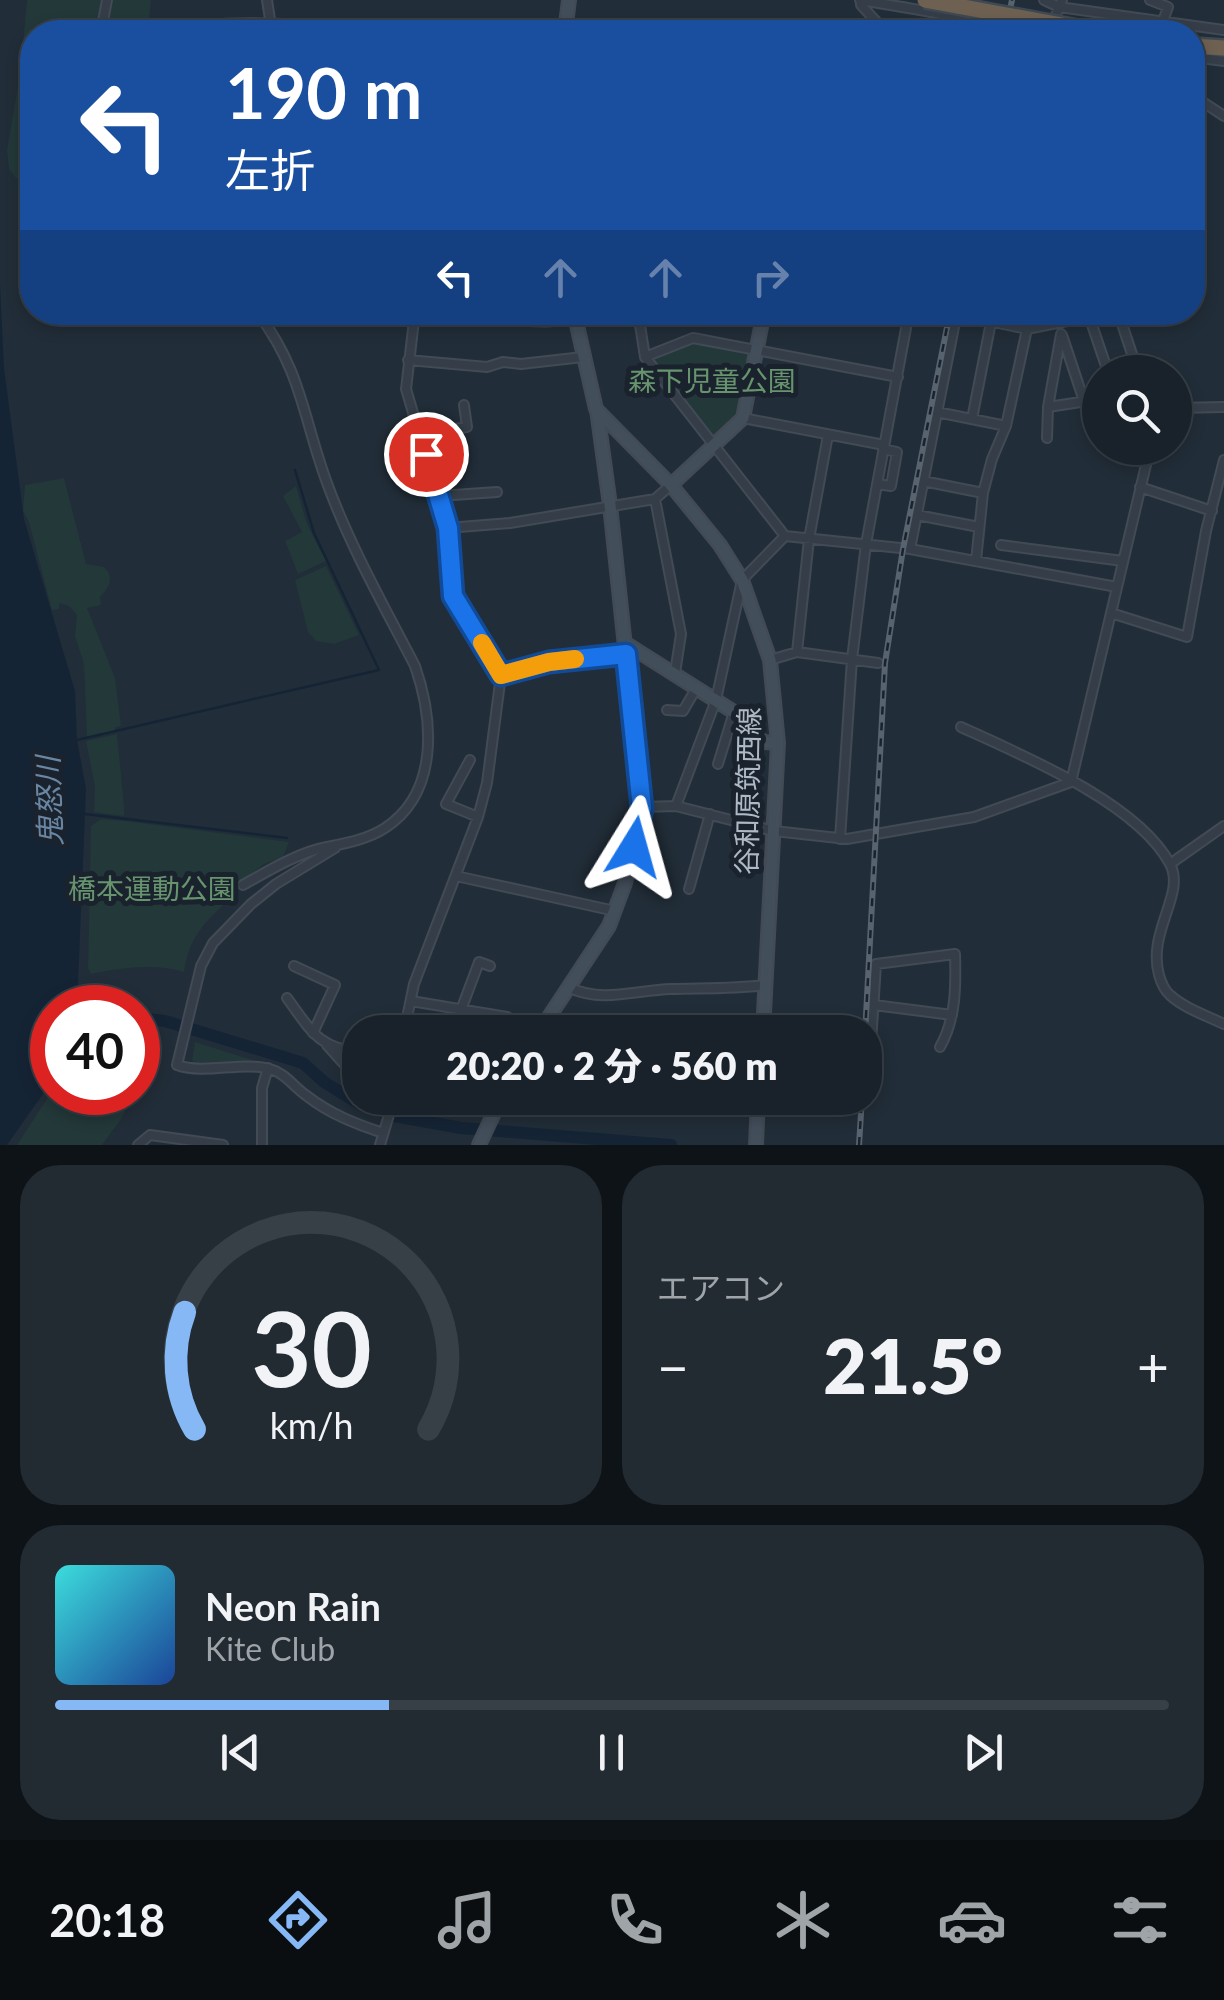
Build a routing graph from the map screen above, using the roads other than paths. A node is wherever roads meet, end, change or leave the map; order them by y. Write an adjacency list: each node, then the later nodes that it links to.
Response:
1 (860, 0): 7 (street); 8 (street)
2 (925, 0): 9 (highway, bridge)
3 (969, 0): 8 (street)
4 (1044, 0): 6 (street)
5 (1150, 0): 11 (street)
6 (1060, 3): 10 (street)
7 (875, 20)
8 (966, 20)
9 (1034, 20)
10 (1143, 20)
11 (1163, 20)
12 (266, 325): 98 (street)
13 (413, 325): 33 (street)
14 (577, 325): 31 (street)
15 (640, 325): 32 (street)
16 (762, 325): 28 (street)
17 (907, 325): 34 (street)
18 (954, 325): 42 (street)
19 (990, 325): 44 (street)
20 (1006, 325): 26 (street)
21 (1024, 325): 26 (street)
22 (1042, 325): 26 (street)
23 (1059, 325): 27 (street)
24 (1093, 325): 29 (street)
25 (1120, 325): 30 (street)
26 (1025, 329): 45 (street)
27 (1061, 334): 35 (street); 38 (street)
28 (757, 350): 32 (street); 34 (street); 43 (street)
29 (1103, 355)
30 (1131, 355)
31 (583, 357): 33 (street); 41 (street)
32 (645, 357): 49 (street)
33 (408, 360): 46 (street)
34 (898, 377): 50 (street)
35 (1082, 395)
36 (1082, 401): 38 (street)
37 (464, 405): 46 (street)
38 (1048, 407): 48 (street)
39 (1224, 407): 40 (street)
40 (1192, 408)
41 (596, 409): 54 (street, 谷和原筑西線); 60 (street)
42 (937, 412): 44 (street); 53 (street)
43 (743, 418): 47 (street); 49 (street)
44 (972, 419): 45 (street)
45 (1006, 426): 57 (street)
46 (420, 435): 58 (street)
47 (828, 435): 50 (street); 66 (street)
48 (1046, 438)
49 (716, 445): 54 (street); 65 (street)
50 (884, 447): 67 (street)
51 (1224, 460): 61 (street)
52 (1146, 465): 55 (street)
53 (924, 482): 57 (street); 62 (street)
54 (671, 485): 59 (street); 72 (street, 谷和原筑西線)
55 (1140, 487): 61 (street); 71 (street)
56 (497, 492): 58 (street)
57 (983, 493): 63 (street)
58 (439, 496): 64 (street)
59 (655, 499): 60 (street); 80 (street)
60 (610, 505): 64 (street); 75 (street)
61 (1212, 512): 74 (street)
62 (917, 515): 63 (street); 69 (street)
63 (979, 526): 70 (street)
64 (448, 528): 81 (street)
65 (786, 536): 66 (street); 72 (street)
66 (810, 539): 67 (street); 76 (street)
67 (866, 544): 69 (street); 77 (street)
68 (1002, 545): 71 (street)
69 (910, 548): 70 (street)
70 (976, 561): 73 (street)
71 (1123, 561): 73 (street)
72 (742, 580): 78 (street, 谷和原筑西線); 83 (street)
73 (1117, 586): 74 (street)
74 (1111, 613): 90 (street)
75 (625, 648): 80 (street); 81 (street); 92 (street)
76 (797, 652): 77 (street); 78 (street)
77 (852, 659): 79 (street); 97 (street)
78 (770, 660): 87 (street, 谷和原筑西線)
79 (878, 662)
80 (675, 673): 82 (street)
81 (501, 675): 94 (street)
82 (697, 687): 83 (street); 84 (street)
83 (716, 700): 85 (street); 91 (street)
84 (667, 710)
85 (734, 712): 87 (street); 89 (street)
86 (961, 727): 90 (street)
87 (778, 743): 96 (street, 谷和原筑西線)
88 (470, 760): 94 (street)
89 (718, 764)
90 (1071, 782): 97 (street); 99 (street)
91 (676, 806): 92 (street); 93 (street)
92 (642, 808): 103 (street)
93 (710, 814): 96 (street); 102 (street)
94 (478, 817): 100 (street)
95 (1224, 826): 99 (street)
96 (774, 830): 97 (street); 106 (street, 谷和原筑西線)
97 (840, 839)
98 (339, 846): 101 (street); 124 (street)
99 (1170, 864): 118 (street)
100 (456, 876): 103 (street); 109 (street)
101 (243, 884)
102 (689, 889)
103 (616, 911): 107 (street)
104 (294, 966): 119 (street)
105 (490, 966): 111 (street)
106 (765, 985): 107 (street); 115 (street, 谷和原筑西線)
107 (570, 988): 114 (street)
108 (287, 998): 119 (street)
109 (410, 1001): 111 (street); 112 (street)
110 (874, 1005): 116 (street); 117 (street); 117 (street)
111 (462, 1010): 113 (street)
112 (407, 1015)
113 (494, 1015)
114 (552, 1015)
115 (763, 1015)
116 (873, 1015)
117 (952, 1015): 121 (street)
118 (1224, 1024)
119 (313, 1033): 120 (street)
120 (328, 1045): 122 (street); 123 (street)
121 (940, 1047)
122 (342, 1048)
123 (342, 1061)
124 (268, 1068): 128 (street); 133 (street)
125 (389, 1115): 128 (street)
126 (493, 1115): 130 (street)
127 (757, 1115): 129 (street)
128 (384, 1132): 134 (street)
129 (756, 1140)
130 (479, 1144)
131 (138, 1145): 132 (street)
132 (222, 1145)
133 (262, 1145)
134 (380, 1145)

